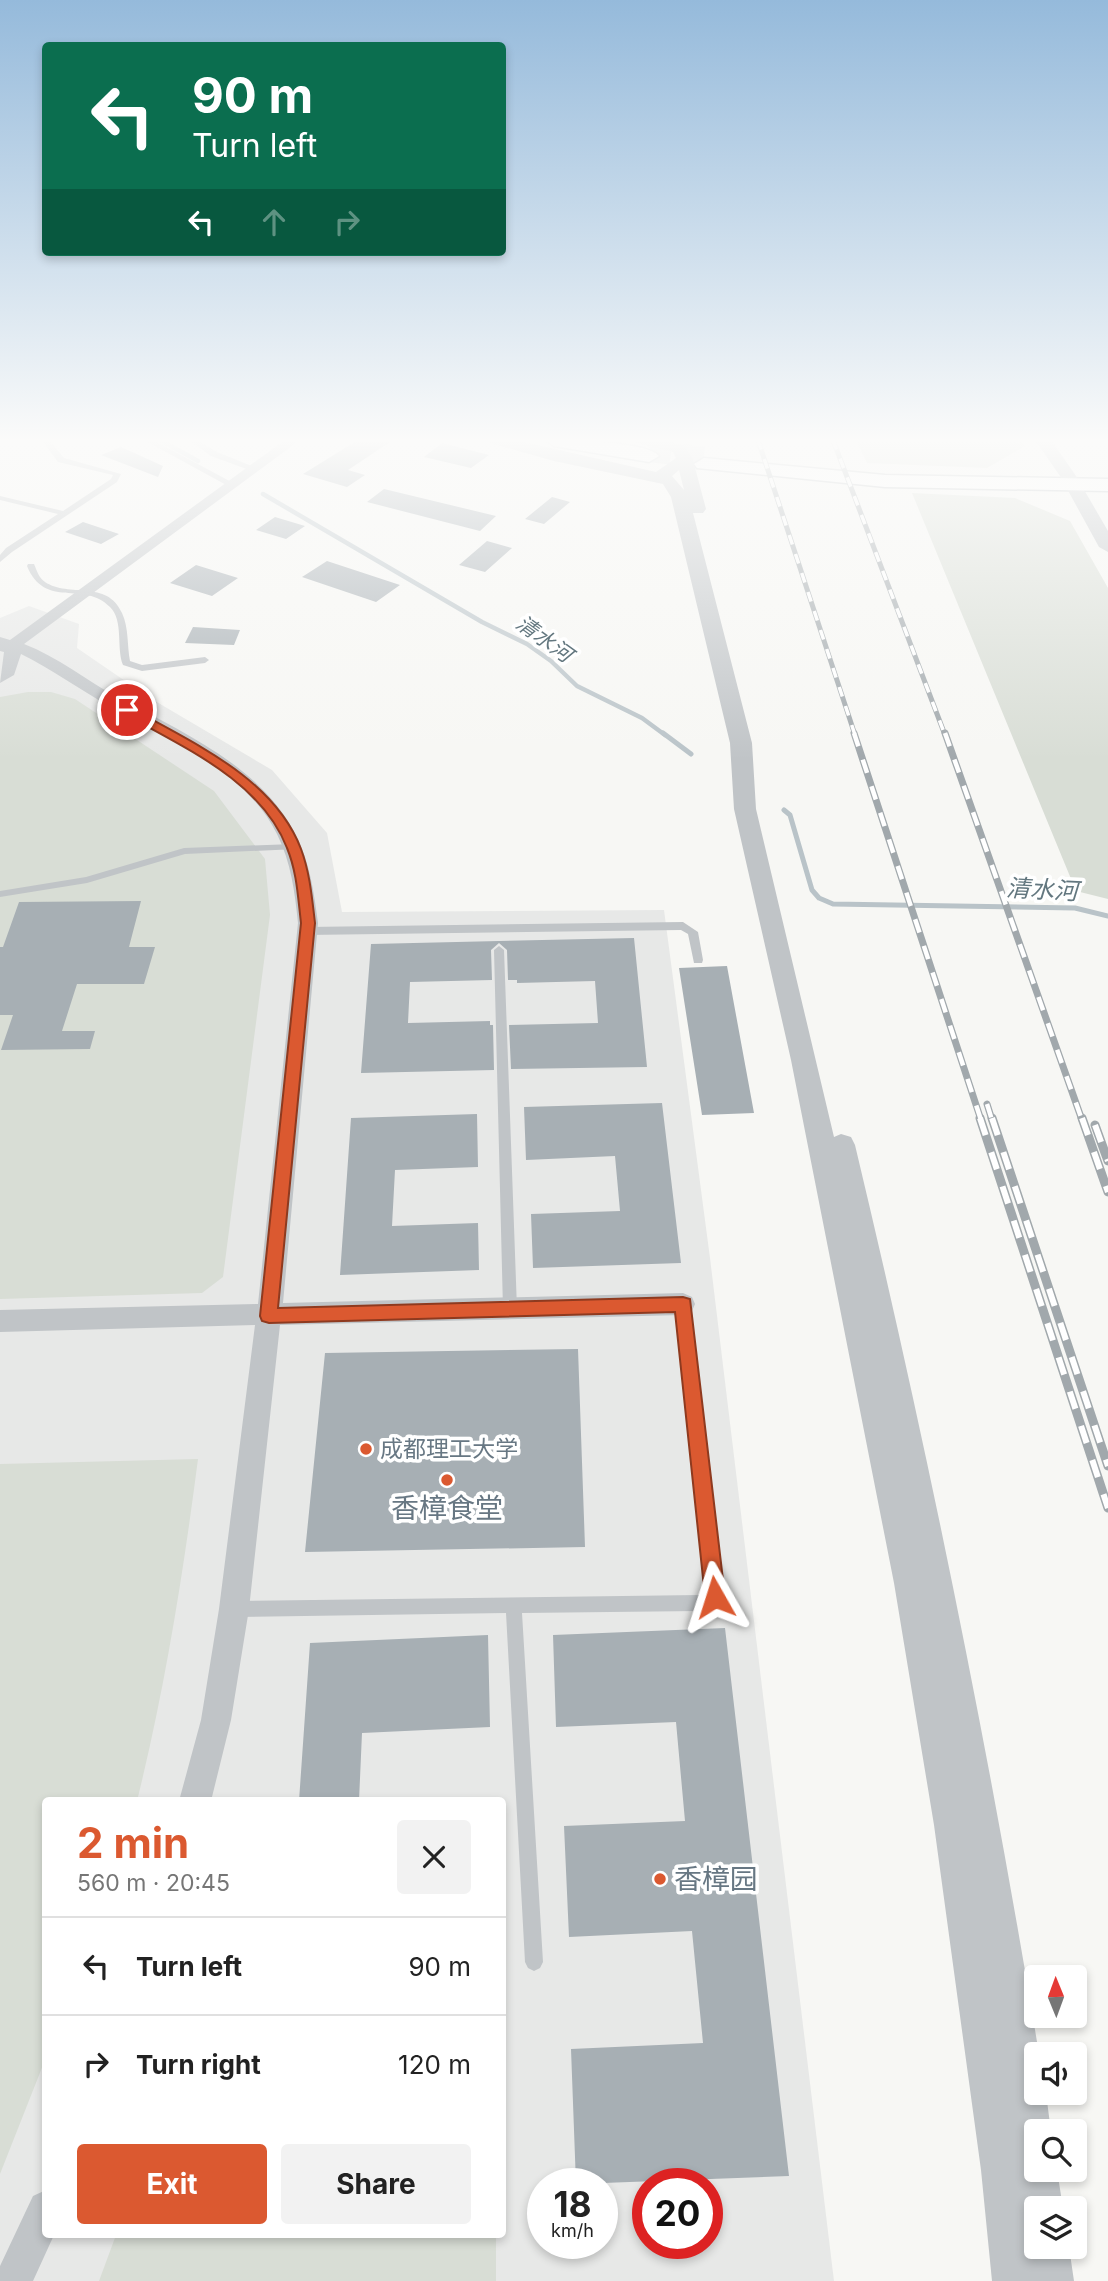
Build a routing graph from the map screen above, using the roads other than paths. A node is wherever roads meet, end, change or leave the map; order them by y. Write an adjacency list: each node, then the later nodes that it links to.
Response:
1 (149, 546): 7 (street)
2 (692, 546): 28 (street)
3 (699, 546): 24 (street)
4 (4, 548): 5 (lane)
5 (0, 560)
6 (31, 566): 7 (lane)
7 (88, 591): 8 (street); 9 (lane)
8 (4, 645): 10 (street); 11 (street)
9 (205, 660)
10 (0, 678)
11 (293, 847): 12 (lane); 13 (street)
12 (0, 894)
13 (307, 931): 15 (lane); 18 (street)
14 (499, 950): 17 (lane)
15 (698, 960)
16 (683, 1304): 17 (street); 20 (lane)
17 (510, 1309): 18 (street)
18 (269, 1316): 19 (street); 21 (street)
19 (0, 1321)
20 (514, 1607): 21 (lane); 23 (lane)
21 (234, 1609): 22 (street)
22 (196, 1797)
23 (534, 1962)
24 (1038, 2196)
25 (42, 2218): 27 (street)
26 (1047, 2259): 29 (street)
27 (13, 2281)
28 (1016, 2281)
29 (1050, 2281)

